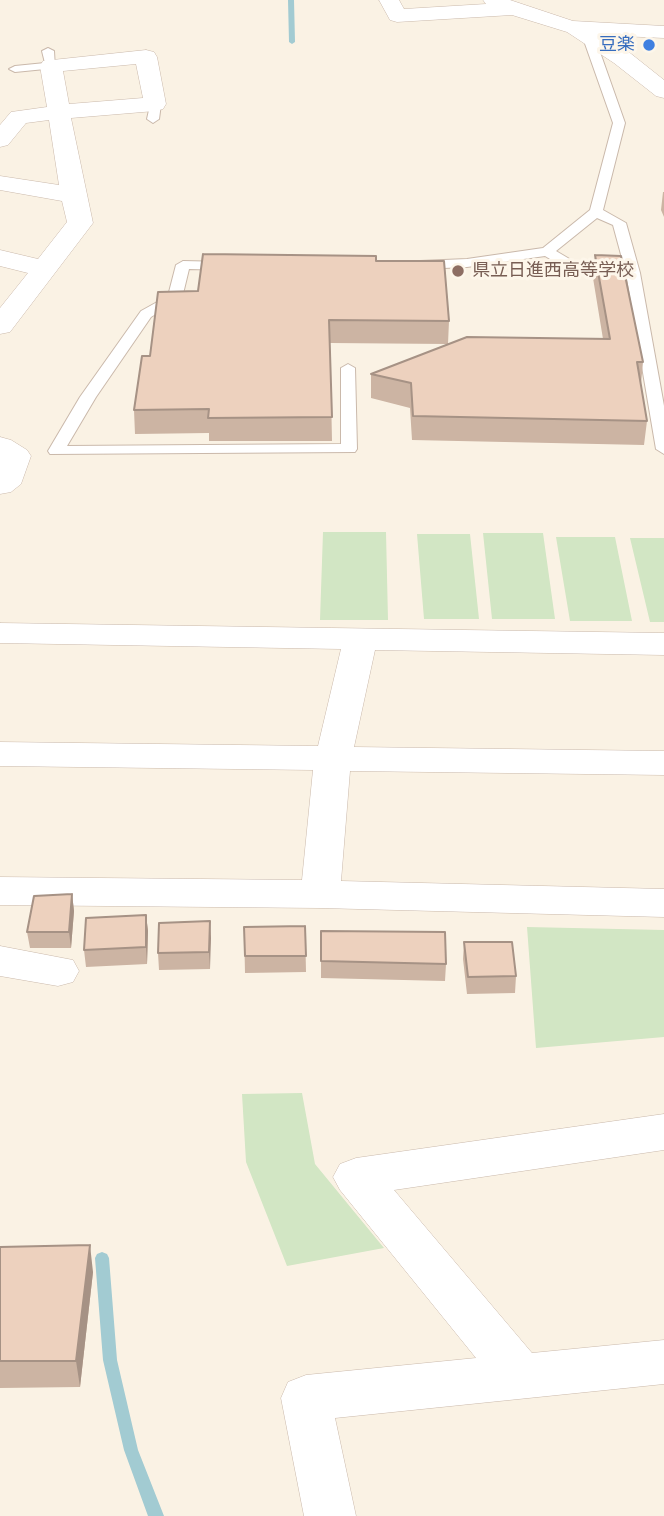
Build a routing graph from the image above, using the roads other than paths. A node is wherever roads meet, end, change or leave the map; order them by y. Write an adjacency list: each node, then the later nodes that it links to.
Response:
1 (388, 0): 3 (street)
2 (493, 0): 3 (street)
3 (513, 9): 4 (street)
4 (580, 32): 5 (street); 8 (street); 13 (lane)
5 (664, 32)
6 (49, 59): 7 (lane); 9 (street); 9 (street)
7 (15, 69)
8 (664, 91)
9 (59, 112): 10 (street); 12 (street)
10 (0, 140)
11 (0, 183): 12 (street)
12 (73, 195): 18 (street)
13 (596, 212): 14 (lane); 19 (lane)
14 (547, 252): 16 (lane); 19 (lane)
15 (0, 258): 18 (street)
16 (403, 265)
17 (242, 266): 21 (lane)
18 (45, 269): 20 (street)
19 (633, 273): 23 (lane)
20 (0, 326)
21 (348, 368)
22 (0, 446): 24 (street)
23 (664, 449)
24 (0, 485)
25 (0, 632): 26 (street)
26 (361, 637): 27 (street); 29 (street)
27 (664, 644)
28 (0, 754): 29 (street)
29 (333, 760): 30 (street); 32 (street)
30 (664, 763)
31 (0, 891): 32 (street)
32 (320, 894): 33 (street)
33 (664, 903)
34 (0, 961): 35 (street)
35 (58, 971)
36 (664, 1132): 38 (street)
37 (664, 1362): 38 (street)
38 (521, 1376): 39 (street)
39 (330, 1516)

